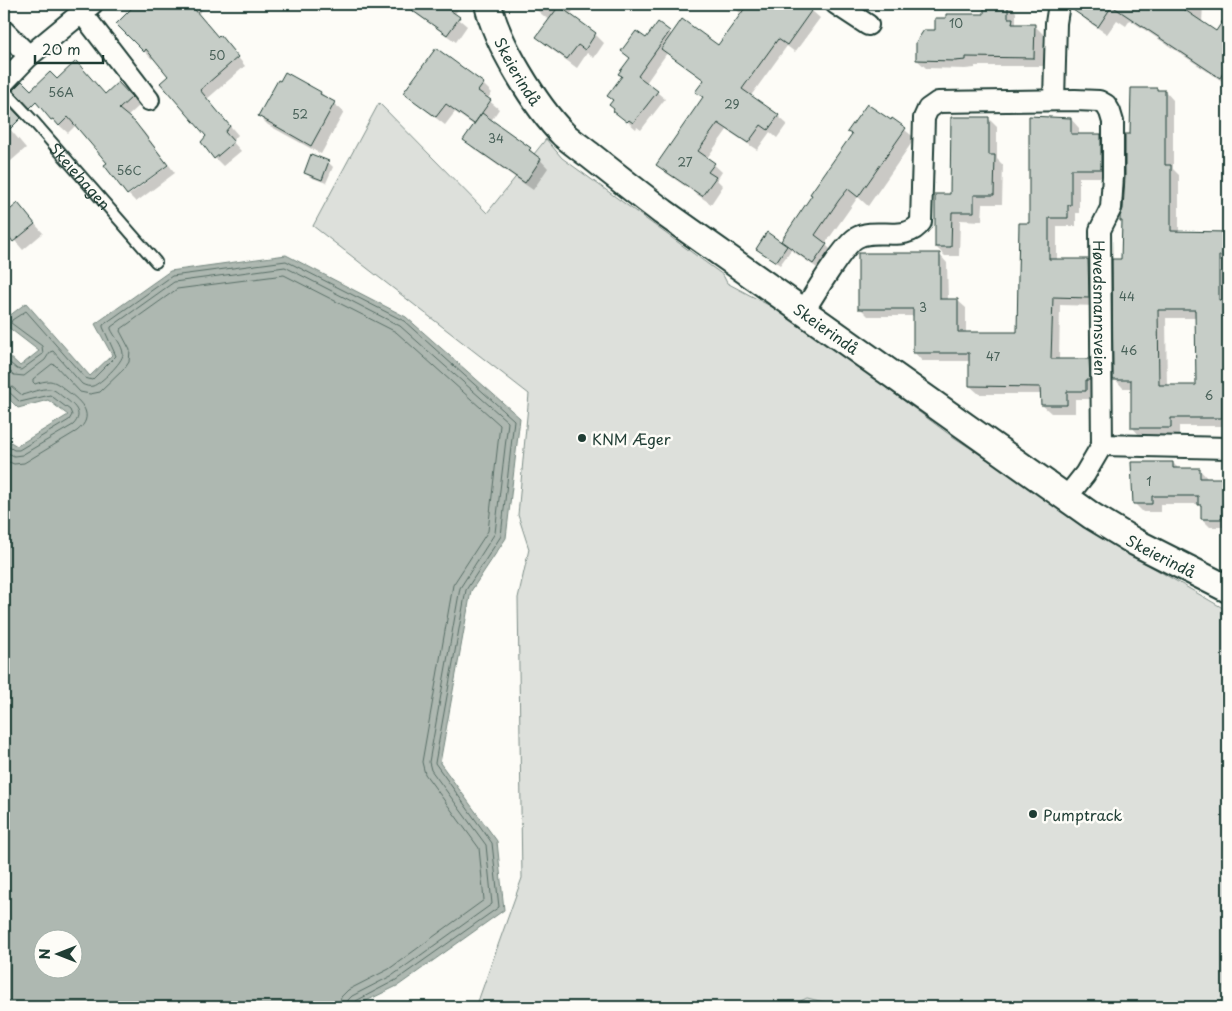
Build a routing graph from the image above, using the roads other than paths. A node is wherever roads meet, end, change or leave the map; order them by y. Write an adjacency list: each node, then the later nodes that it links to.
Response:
1 (488, 4): 13 (street, Skeierindå)
2 (836, 4): 5 (street)
3 (1059, 4): 11 (street)
4 (87, 8): 7 (street); 10 (street)
5 (868, 25)
6 (4, 31): 7 (street)
7 (30, 56): 8 (street)
8 (4, 82)
9 (4, 90): 12 (lane, Skeiehagen)
10 (150, 100)
11 (1054, 100): 13 (street, Høvedsmannsveien); 14 (street, Høvedsmannsveien)
12 (156, 262)
13 (804, 311): 16 (street, Skeierindå)
14 (1102, 446): 15 (street); 16 (street)
15 (1228, 448)
16 (1066, 498): 17 (street, Skeierindå)
17 (1228, 589)

